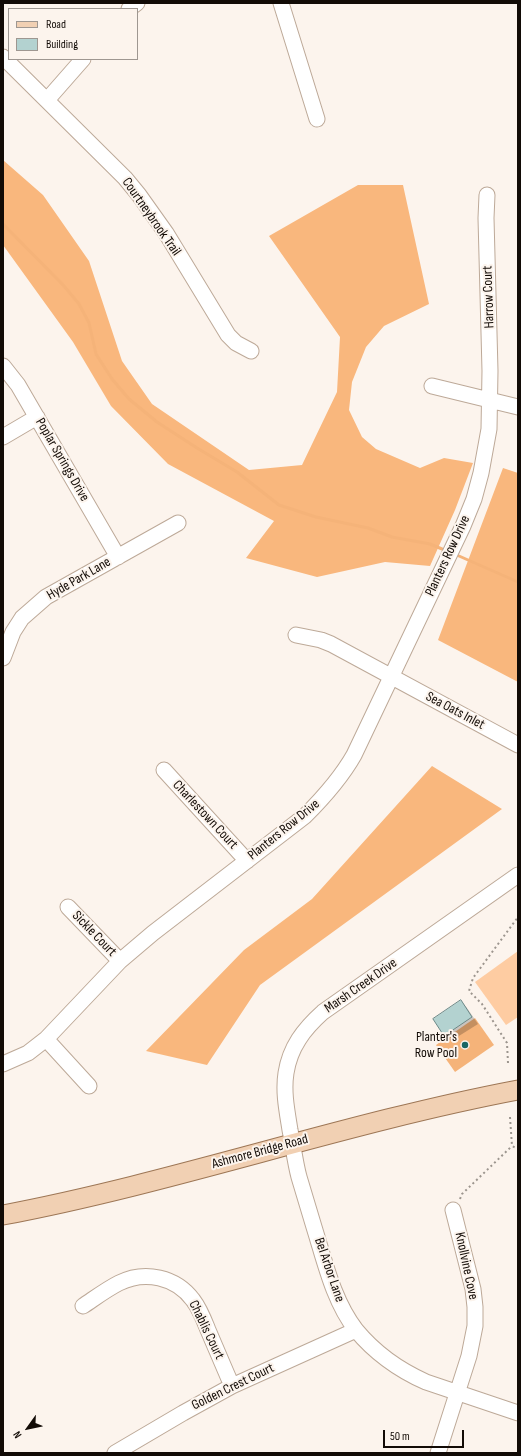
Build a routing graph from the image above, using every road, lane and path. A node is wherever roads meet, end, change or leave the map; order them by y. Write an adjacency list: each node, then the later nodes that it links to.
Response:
1 (281, 3): 5 (street)
2 (3, 57): 4 (street, Courtneybrook Trail)
3 (82, 60): 4 (street)
4 (47, 100): 7 (street, Courtneybrook Trail)
5 (317, 119)
6 (487, 195): 10 (street, Harrow Court)
7 (252, 351)
8 (3, 366): 12 (street, Poplar Springs Drive)
9 (432, 386): 10 (street)
10 (490, 400): 11 (street); 18 (street, Planters Row Drive)
11 (518, 407)
12 (37, 417): 13 (street); 15 (street, Poplar Springs Drive)
13 (3, 437)
14 (178, 523): 15 (street, Hyde Park Lane)
15 (118, 556): 17 (street, Hyde Park Lane)
16 (296, 634): 18 (street, Sea Oats Inlet)
17 (3, 658)
18 (392, 677): 19 (street, Sea Oats Inlet); 21 (street, Planters Row Drive)
19 (518, 745)
20 (164, 770): 21 (street, Charlestown Court)
21 (246, 861): 25 (street, Planters Row Drive)
22 (518, 875): 32 (street, Marsh Creek Drive)
23 (68, 907): 25 (street, Sickle Court)
24 (518, 917): 27 (path)
25 (120, 961): 26 (street, Planters Row Drive)
26 (46, 1039): 28 (street, Planters Row Drive); 29 (street)
27 (508, 1063)
28 (3, 1064)
29 (89, 1086)
30 (518, 1090): 32 (main road, Ashmore Bridge Road)
31 (510, 1117): 33 (path)
32 (293, 1144): 36 (main road, Ashmore Bridge Road); 38 (street, Bel Arbor Lane)
33 (512, 1146): 34 (path); 35 (path)
34 (518, 1148)
35 (454, 1210): 40 (street, Knollvine Cove)
36 (3, 1215)
37 (83, 1306): 39 (street, Chablis Court)
38 (356, 1330): 39 (street, Golden Crest Court); 40 (street, Bel Arbor Lane)
39 (232, 1386): 42 (street, Golden Crest Court)
40 (457, 1392): 41 (street, Bel Arbor Lane); 43 (street, Knollvine Cove)
41 (518, 1413)
42 (115, 1453)
43 (438, 1453)

